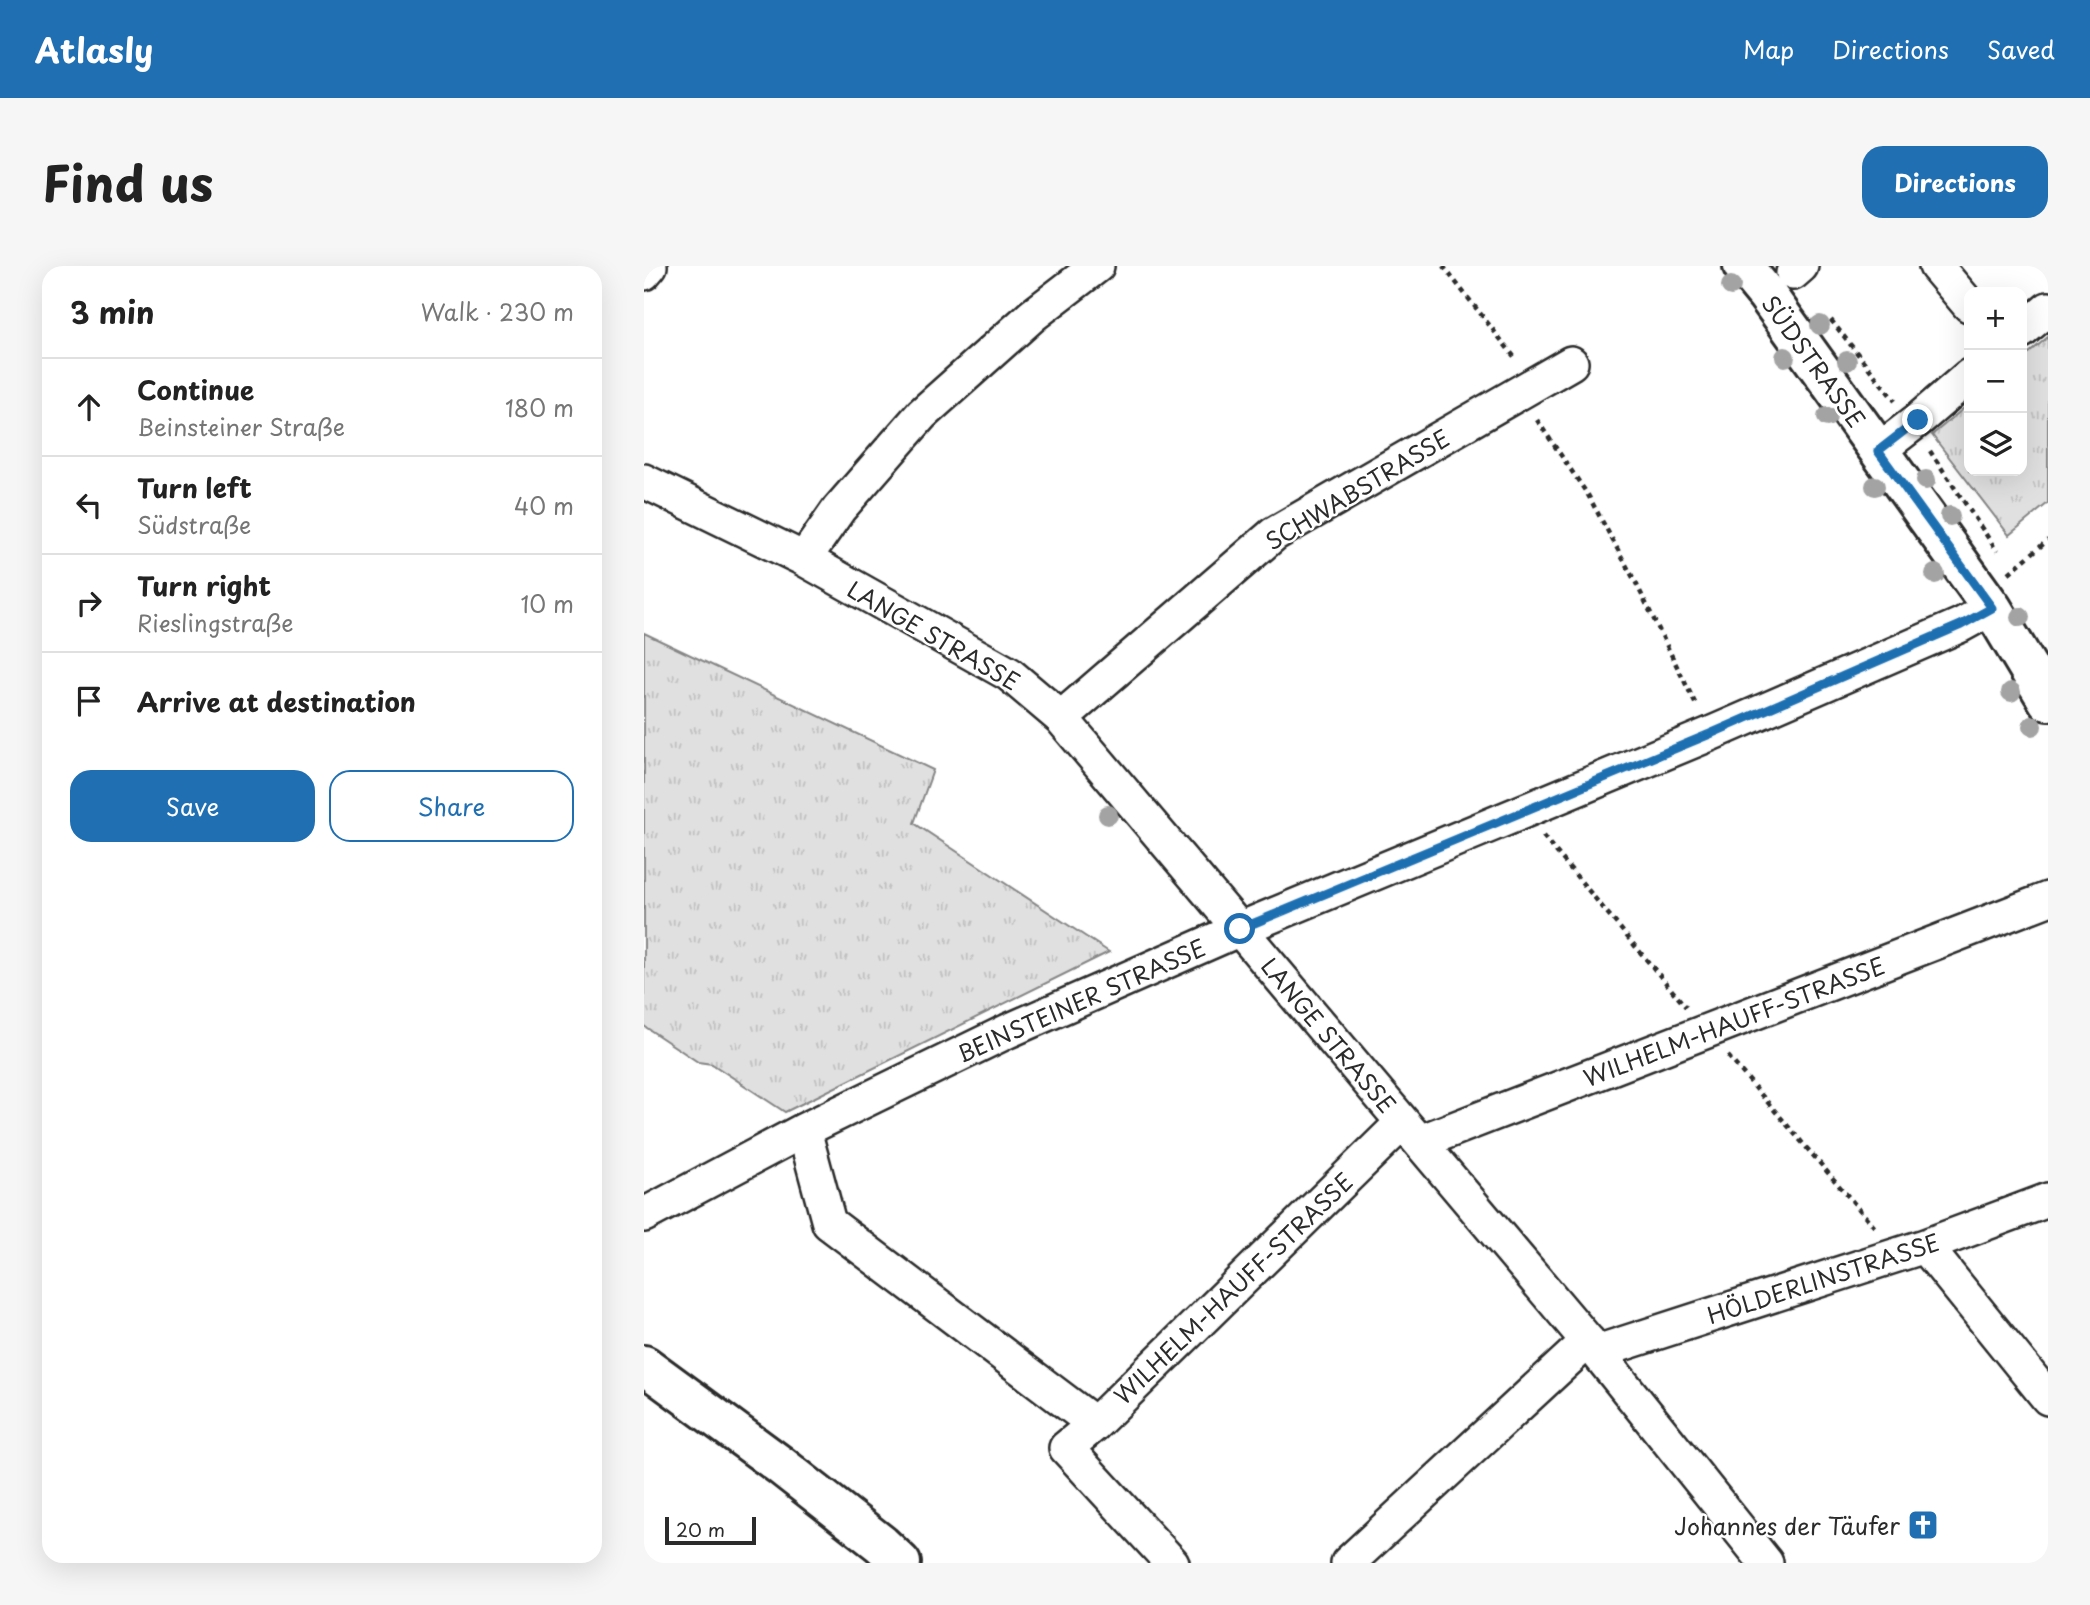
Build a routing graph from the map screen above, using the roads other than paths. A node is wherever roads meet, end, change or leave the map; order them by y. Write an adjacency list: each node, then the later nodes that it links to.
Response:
1 (650, 266): 5 (street)
2 (1097, 266): 13 (street)
3 (1743, 266): 11 (street, SÜDSTRASSE)
4 (1936, 266): 6 (street)
5 (644, 273)
6 (1964, 299)
7 (2048, 309): 8 (street)
8 (2027, 327)
9 (1571, 363): 16 (street, SCHWABSTRASSE)
10 (1964, 380): 11 (street)
11 (1878, 451): 14 (street, SÜDSTRASSE)
12 (644, 481): 13 (street, LANGE STRASSE)
13 (804, 559): 16 (street, LANGE STRASSE)
14 (1992, 608): 15 (street, SÜDSTRASSE); 18 (street, BEINSTEINER STRASSE)
15 (2048, 701)
16 (1061, 718): 18 (street, LANGE STRASSE)
17 (2048, 900): 20 (street, WILHELM-HAUFF-STRASSE)
18 (1240, 929): 19 (street, BEINSTEINER STRASSE); 20 (street, LANGE STRASSE)
19 (804, 1130): 22 (street, BEINSTEINER STRASSE); 27 (street)
20 (1411, 1132): 24 (street, LANGE STRASSE); 27 (street, WILHELM-HAUFF-STRASSE)
21 (2048, 1200): 23 (street, HÖLDERLINSTRASSE)
22 (644, 1215)
23 (1912, 1250): 24 (street, HÖLDERLINSTRASSE); 26 (street)
24 (1592, 1346): 30 (street, HÖLDERLINSTRASSE); 31 (street, LANGE STRASSE)
25 (644, 1365): 28 (street)
26 (2048, 1398)
27 (1095, 1424): 29 (street, WILHELM-HAUFF-STRASSE)
28 (901, 1563)
29 (1172, 1563)
30 (1348, 1563)
31 (1765, 1563)

